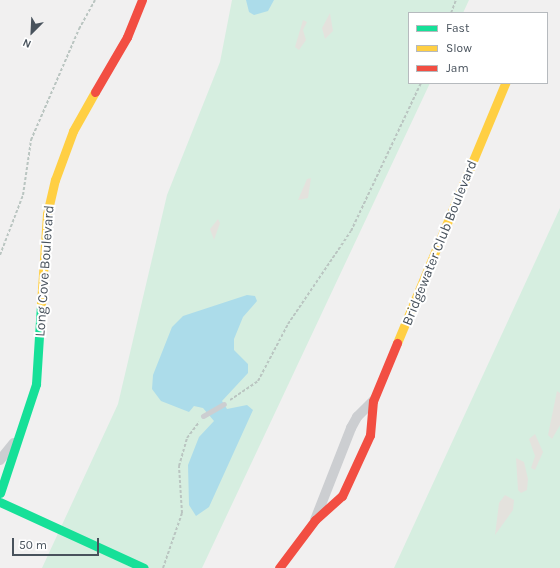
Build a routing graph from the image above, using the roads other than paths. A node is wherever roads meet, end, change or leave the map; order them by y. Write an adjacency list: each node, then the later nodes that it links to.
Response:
1 (142, 0): 6 (street, Long Cove Boulevard)
2 (505, 84): 3 (street, Bridgewater Club Boulevard)
3 (373, 402): 10 (street, Bridgewater Club Boulevard); 10 (street, Bridgewater Club Boulevard)
4 (224, 404): 5 (lane)
5 (203, 416)
6 (16, 440): 7 (street, Long Cove Boulevard); 8 (street, Long Cove Boulevard)
7 (0, 460)
8 (0, 493)
9 (0, 502): 11 (street)
10 (315, 520): 12 (street, Bridgewater Club Boulevard)
11 (144, 568)
12 (279, 568)

